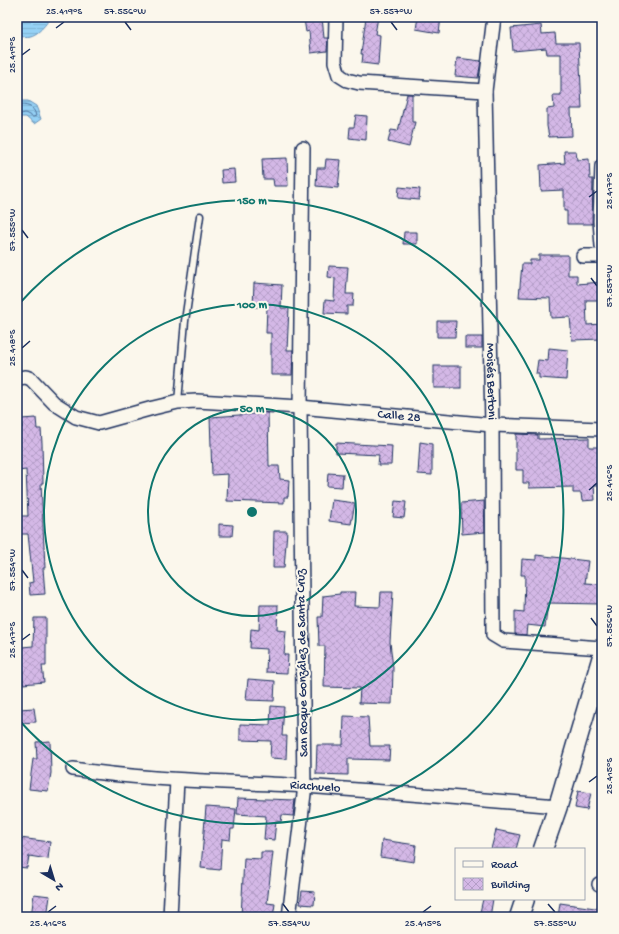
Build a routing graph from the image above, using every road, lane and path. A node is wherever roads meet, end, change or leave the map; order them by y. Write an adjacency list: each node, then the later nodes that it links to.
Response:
1 (336, 17): 3 (street)
2 (494, 17): 3 (street, Moisés Bertoni)
3 (485, 91): 13 (street, Moisés Bertoni)
4 (303, 148): 12 (street, San Roque González de Santa Cruz)
5 (602, 166): 7 (street)
6 (200, 216): 11 (lane)
7 (602, 246)
8 (584, 256): 9 (street)
9 (602, 256)
10 (17, 378): 11 (street, Calle 28)
11 (178, 402): 12 (street, Calle 28)
12 (300, 407): 13 (street, Calle 28); 19 (street, San Roque González de Santa Cruz)
13 (492, 425): 14 (street, Calle 28); 15 (street, Moisés Bertoni)
14 (602, 429)
15 (602, 648)
16 (602, 656): 20 (main road)
17 (73, 769): 18 (street, Riachuelo)
18 (177, 780): 19 (street, Riachuelo); 23 (street)
19 (304, 786): 20 (street, Riachuelo); 24 (street, San Roque González de Santa Cruz)
20 (558, 806): 21 (main road)
21 (543, 848)
22 (525, 900): 25 (main road)
23 (170, 917)
24 (289, 917)
25 (519, 917)

